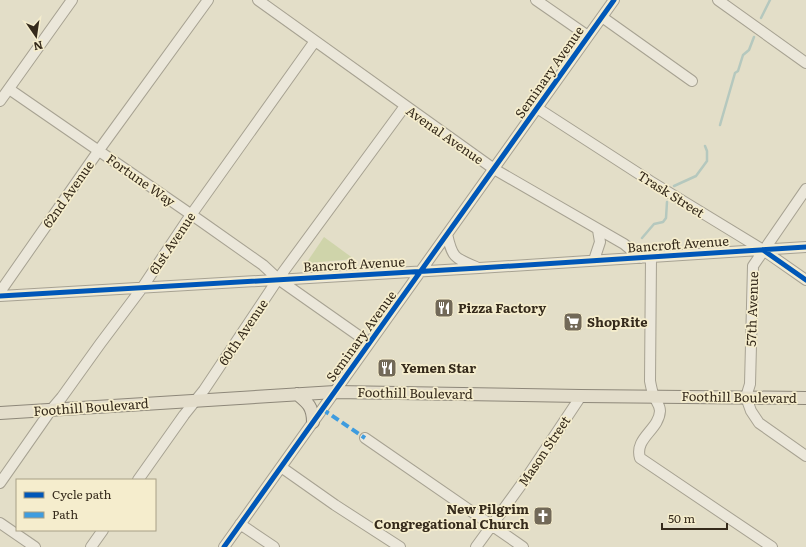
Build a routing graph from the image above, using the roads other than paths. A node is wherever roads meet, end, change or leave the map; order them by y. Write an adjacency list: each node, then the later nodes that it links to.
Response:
1 (72, 0): 12 (street)
2 (208, 0): 16 (street, 62nd Avenue)
3 (258, 0): 9 (street, Avenal Avenue)
4 (536, 0): 8 (street)
5 (614, 0): 7 (street, Seminary Avenue)
6 (718, 0): 10 (street)
7 (602, 17): 8 (street, Seminary Avenue); 11 (street)
8 (588, 36): 15 (street, Seminary Avenue)
9 (314, 41): 14 (street, Avenal Avenue); 19 (street, 61st Avenue)
10 (806, 64)
11 (692, 81)
12 (9, 89): 13 (street); 16 (street, Fortune Way)
13 (0, 101)
14 (405, 106): 17 (street, Avenal Avenue); 28 (street, 60th Avenue)
15 (537, 108): 17 (street, Seminary Avenue); 23 (street, Trask Street)
16 (99, 150): 19 (street, Fortune Way); 31 (street, 62nd Avenue)
17 (494, 169): 20 (street, Avenal Avenue); 21 (street, Seminary Avenue)
18 (806, 189): 23 (street, 57th Avenue)
19 (191, 215): 28 (street, Fortune Way); 30 (street, 61st Avenue)
20 (598, 230): 24 (street, Avenal Avenue); 25 (street)
21 (447, 234): 26 (street); 27 (street, Seminary Avenue)
22 (806, 247): 23 (street, Bancroft Avenue)
23 (763, 250): 24 (street, Bancroft Avenue); 29 (street, Trask Street); 38 (street, 57th Avenue)
24 (646, 257): 25 (street, Bancroft Avenue); 37 (street)
25 (594, 260): 26 (street, Bancroft Avenue)
26 (480, 268): 27 (street, Bancroft Avenue)
27 (421, 271): 28 (street, Bancroft Avenue); 33 (street, Seminary Avenue)
28 (278, 279): 30 (street, Bancroft Avenue); 33 (street, Fortune Way); 40 (street, 60th Avenue)
29 (806, 280)
30 (142, 288): 32 (street, Bancroft Avenue); 41 (street, 61st Avenue)
31 (0, 292)
32 (0, 296)
33 (369, 343): 34 (street, Seminary Avenue)
34 (335, 392): 35 (main road, Foothill Boulevard); 36 (main road, Foothill Boulevard); 43 (street, Seminary Avenue)
35 (297, 394): 40 (main road, Foothill Boulevard); 43 (main road)
36 (581, 396): 37 (main road, Foothill Boulevard); 51 (street, Mason Street)
37 (654, 396): 38 (main road, Foothill Boulevard); 60 (street)
38 (746, 397): 39 (main road, Foothill Boulevard); 45 (street)
39 (806, 398)
40 (196, 401): 41 (main road, Foothill Boulevard); 47 (street, 60th Avenue)
41 (50, 410): 42 (main road, Foothill Boulevard); 48 (street, 61st Avenue)
42 (0, 413)
43 (313, 422): 46 (street, Seminary Avenue)
44 (365, 438): 51 (street)
45 (806, 456)
46 (281, 467): 50 (street, Seminary Avenue); 57 (street)
47 (139, 479)
48 (0, 483)
49 (0, 523): 53 (street)
50 (240, 524): 55 (street, Seminary Avenue); 56 (street)
51 (493, 525): 58 (street, Mason Street); 59 (street)
52 (102, 531): 54 (street)
53 (35, 547)
54 (91, 547)
55 (224, 547)
56 (274, 547)
57 (400, 547)
58 (476, 547)
59 (523, 547)
60 (772, 547)

